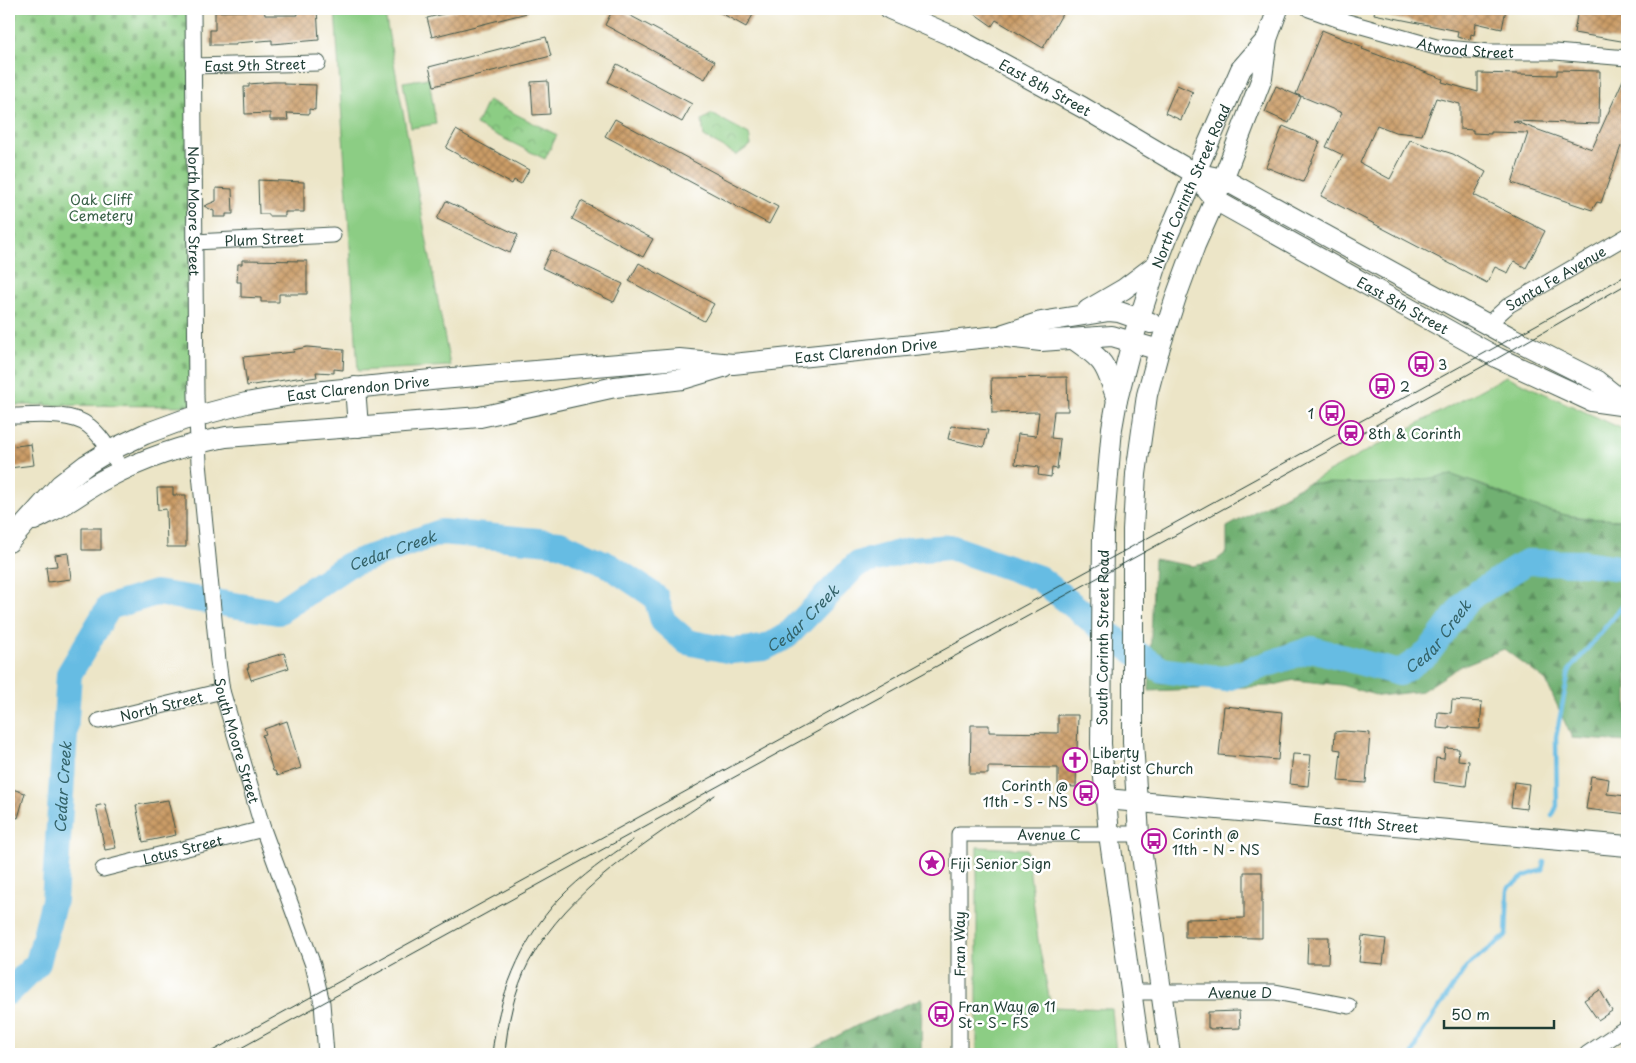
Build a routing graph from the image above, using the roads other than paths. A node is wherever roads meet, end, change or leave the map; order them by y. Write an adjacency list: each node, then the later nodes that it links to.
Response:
1 (193, 9): 8 (street, North Moore Street)
2 (890, 9): 9 (street, East 8th Street)
3 (1278, 9): 5 (street, North Corinth Street Road)
4 (1310, 9): 6 (street, Atwood Street)
5 (1267, 39): 9 (street, North Corinth Street Road); 10 (street, North Corinth Street Road)
6 (1627, 58)
7 (318, 63): 8 (street, East 9th Street)
8 (193, 66): 14 (street, North Moore Street)
9 (1194, 173): 10 (street, East 8th Street); 11 (street, East 8th Street); 15 (street, North Corinth Street Road)
10 (1223, 179): 11 (street, North Corinth Street Road); 18 (street, East 8th Street)
11 (1215, 200): 19 (street, North Corinth Street Road); 27 (street, East 8th Street)
12 (334, 235): 14 (street, Plum Street)
13 (1627, 236): 18 (street, Santa Fe Avenue)
14 (195, 242): 28 (street, North Moore Street)
15 (1157, 264): 16 (street); 17 (street, North Corinth Street Road)
16 (1072, 317): 17 (street, East Clarendon Drive); 20 (street, East Clarendon Drive)
17 (1140, 319): 19 (street, East Clarendon Drive); 22 (street, North Corinth Street Road)
18 (1488, 324): 27 (street, East 8th Street)
19 (1165, 328): 23 (street, North Corinth Street Road)
20 (998, 336): 21 (street, East Clarendon Drive); 24 (street, East Clarendon Drive)
21 (1073, 339): 22 (street, East Clarendon Drive); 26 (street)
22 (1132, 342): 23 (street, East Clarendon Drive); 26 (street, South Corinth Street Road)
23 (1159, 350): 39 (street)
24 (733, 364): 25 (street, East Clarendon Drive); 30 (street, East Clarendon Drive)
25 (355, 387): 28 (street, East Clarendon Drive); 30 (street)
26 (1117, 400): 38 (street, South Corinth Street Road)
27 (1627, 405)
28 (198, 415): 31 (street, South Moore Street); 32 (street, East Clarendon Drive)
29 (9, 416): 32 (street)
30 (358, 427): 31 (street, East Clarendon Drive)
31 (198, 442): 33 (street, East Clarendon Drive); 36 (street, South Moore Street)
32 (109, 451): 33 (street); 34 (street, East Clarendon Drive)
33 (122, 470): 34 (street, East Clarendon Drive)
34 (21, 526): 35 (street, East Clarendon Drive)
35 (9, 542)
36 (222, 691): 37 (street, North Street); 40 (street, South Moore Street)
37 (99, 721)
38 (1106, 799): 39 (street, East 11th Street); 42 (street, South Corinth Street Road)
39 (1137, 801): 43 (street); 44 (street, East 11th Street)
40 (263, 829): 45 (street, Lotus Street); 50 (street, South Moore Street)
41 (959, 834): 42 (street, Avenue C); 51 (street, Fran Way)
42 (1109, 834): 43 (street, Avenue C); 46 (street, South Corinth Street Road)
43 (1139, 834): 47 (street)
44 (1627, 846)
45 (103, 869)
46 (1131, 992): 47 (street, Avenue D); 52 (street, South Corinth Street Road)
47 (1161, 992): 48 (street, Avenue D); 53 (street)
48 (1349, 1006)
49 (1627, 1027): 54 (street)
50 (326, 1054)
51 (959, 1054)
52 (1140, 1054)
53 (1170, 1054)
54 (1587, 1054)

